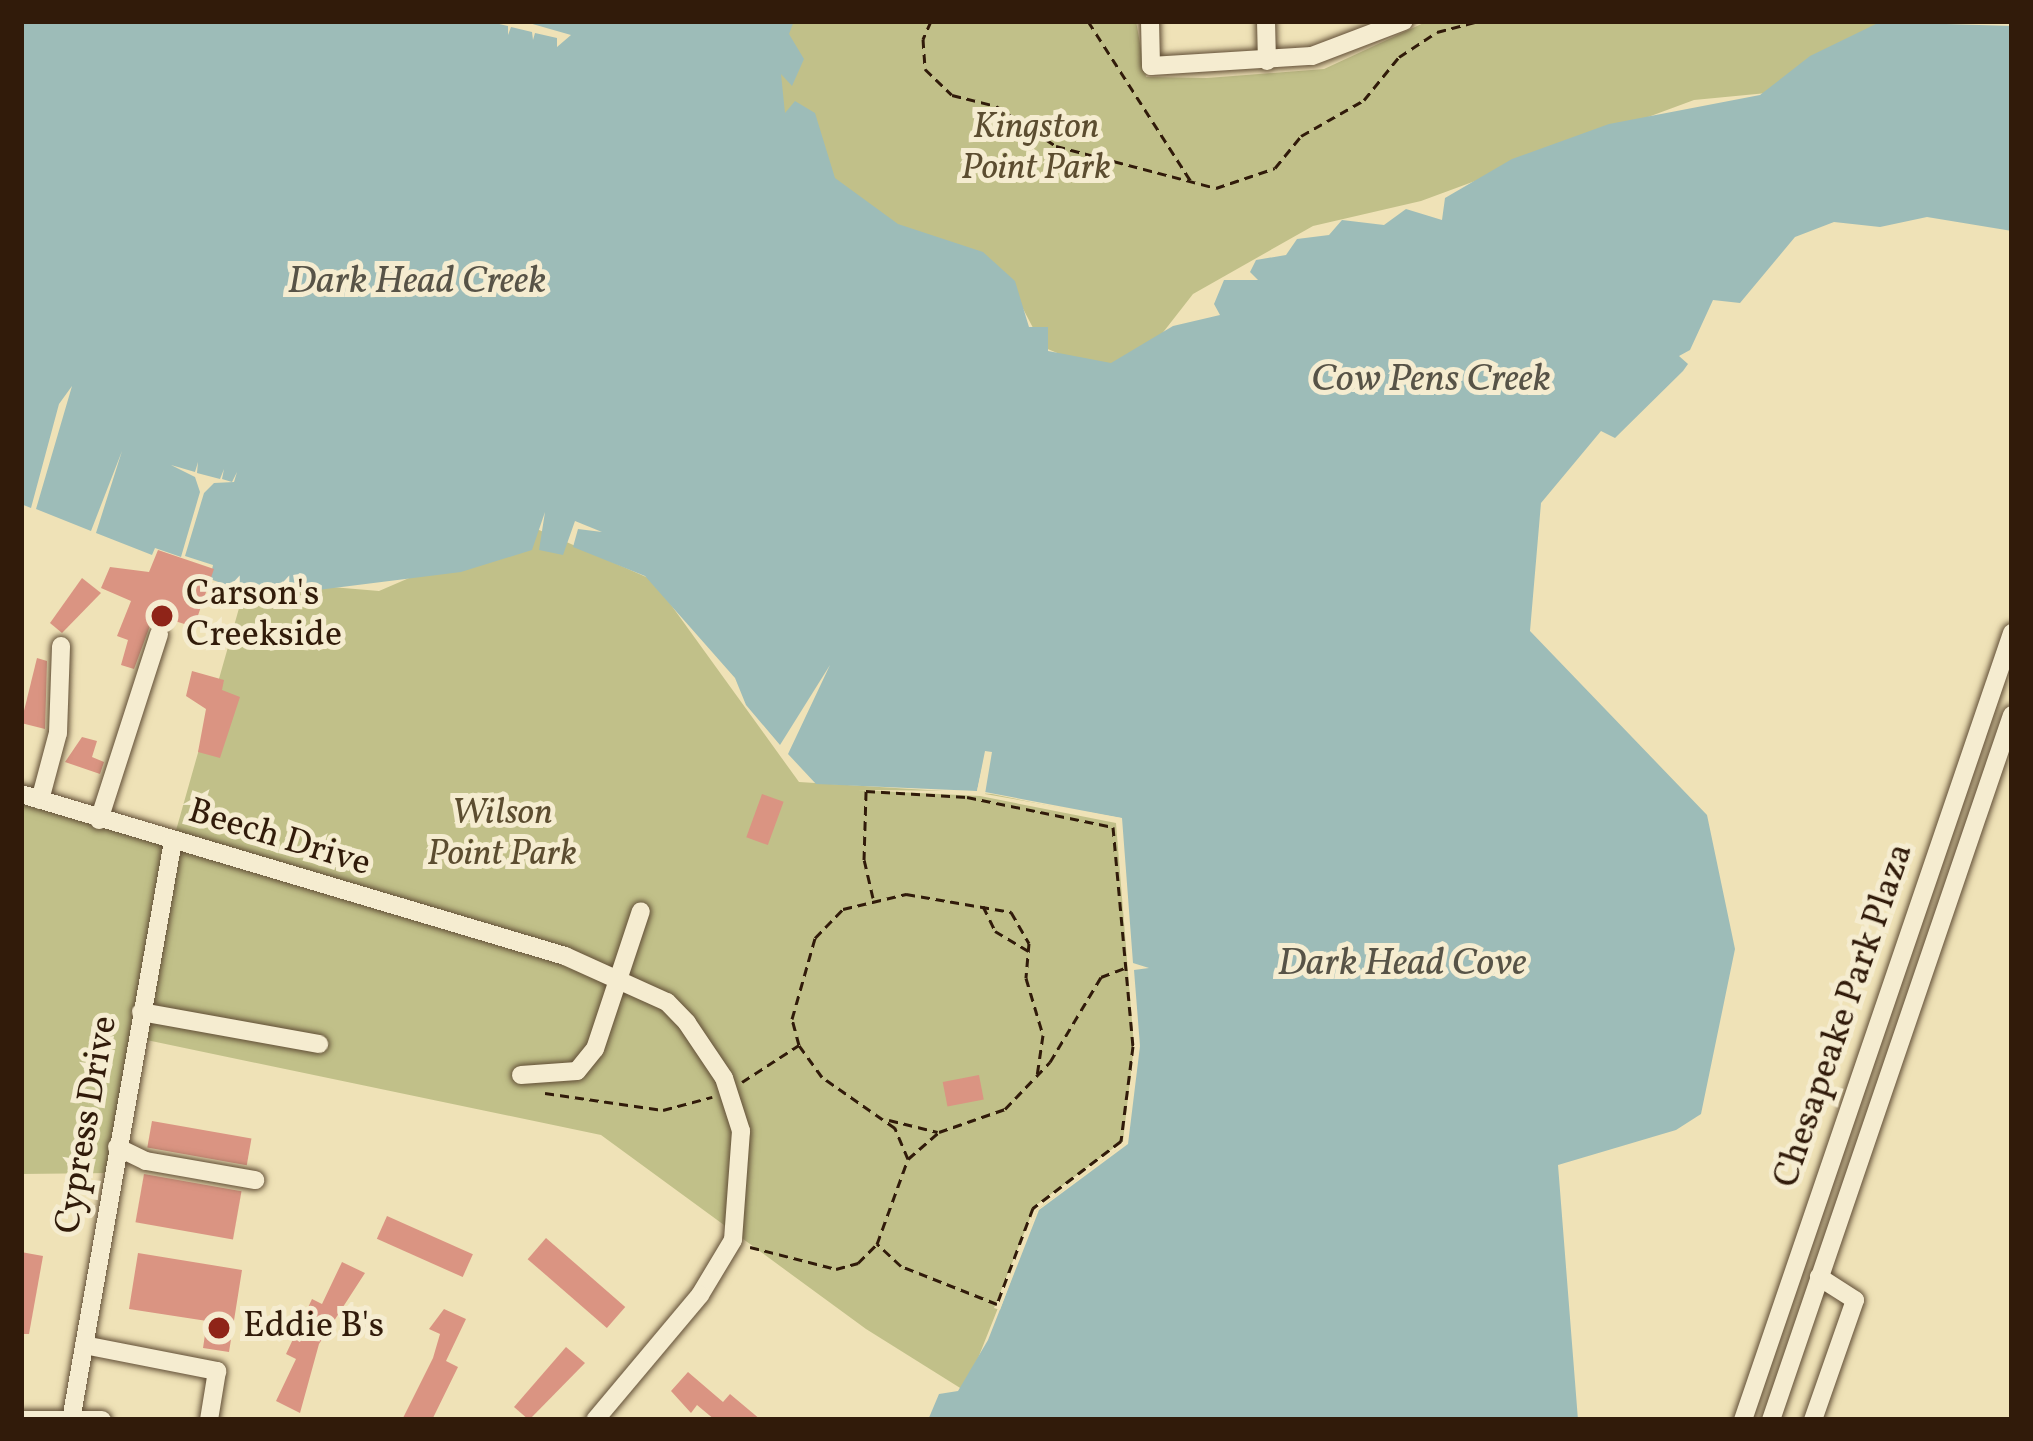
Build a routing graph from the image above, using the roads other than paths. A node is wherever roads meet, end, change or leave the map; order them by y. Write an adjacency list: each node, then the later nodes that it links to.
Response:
1 (1150, 21): 5 (street)
2 (1266, 21): 5 (street)
3 (1404, 21): 4 (street)
4 (1384, 26): 5 (street)
5 (1267, 61)
6 (2012, 633): 9 (street, Chesapeake Park Plaza)
7 (159, 634): 12 (street)
8 (61, 646): 11 (street)
9 (2005, 676): 29 (street, Chesapeake Park Plaza)
10 (2012, 715): 21 (street, Chesapeake Park Plaza)
11 (31, 797): 12 (street, Beech Drive)
12 (99, 820): 13 (street, Beech Drive)
13 (173, 842): 15 (street, Beech Drive); 16 (street, Cypress Drive)
14 (641, 911): 15 (street)
15 (620, 977): 18 (street); 28 (street, Beech Drive)
16 (141, 1012): 17 (street); 19 (street, Cypress Drive)
17 (319, 1044)
18 (521, 1076)
19 (117, 1147): 20 (street); 22 (street, Cypress Drive)
20 (255, 1180)
21 (1819, 1277): 23 (street); 30 (street, Chesapeake Park Plaza)
22 (84, 1345): 24 (street, Cypress Drive); 27 (street)
23 (1820, 1400): 31 (street); 32 (street)
24 (72, 1418): 25 (street); 26 (street)
25 (21, 1420)
26 (102, 1420)
27 (209, 1420)
28 (595, 1420)
29 (1743, 1420)
30 (1771, 1420)
31 (1813, 1420)
32 (1832, 1420)

